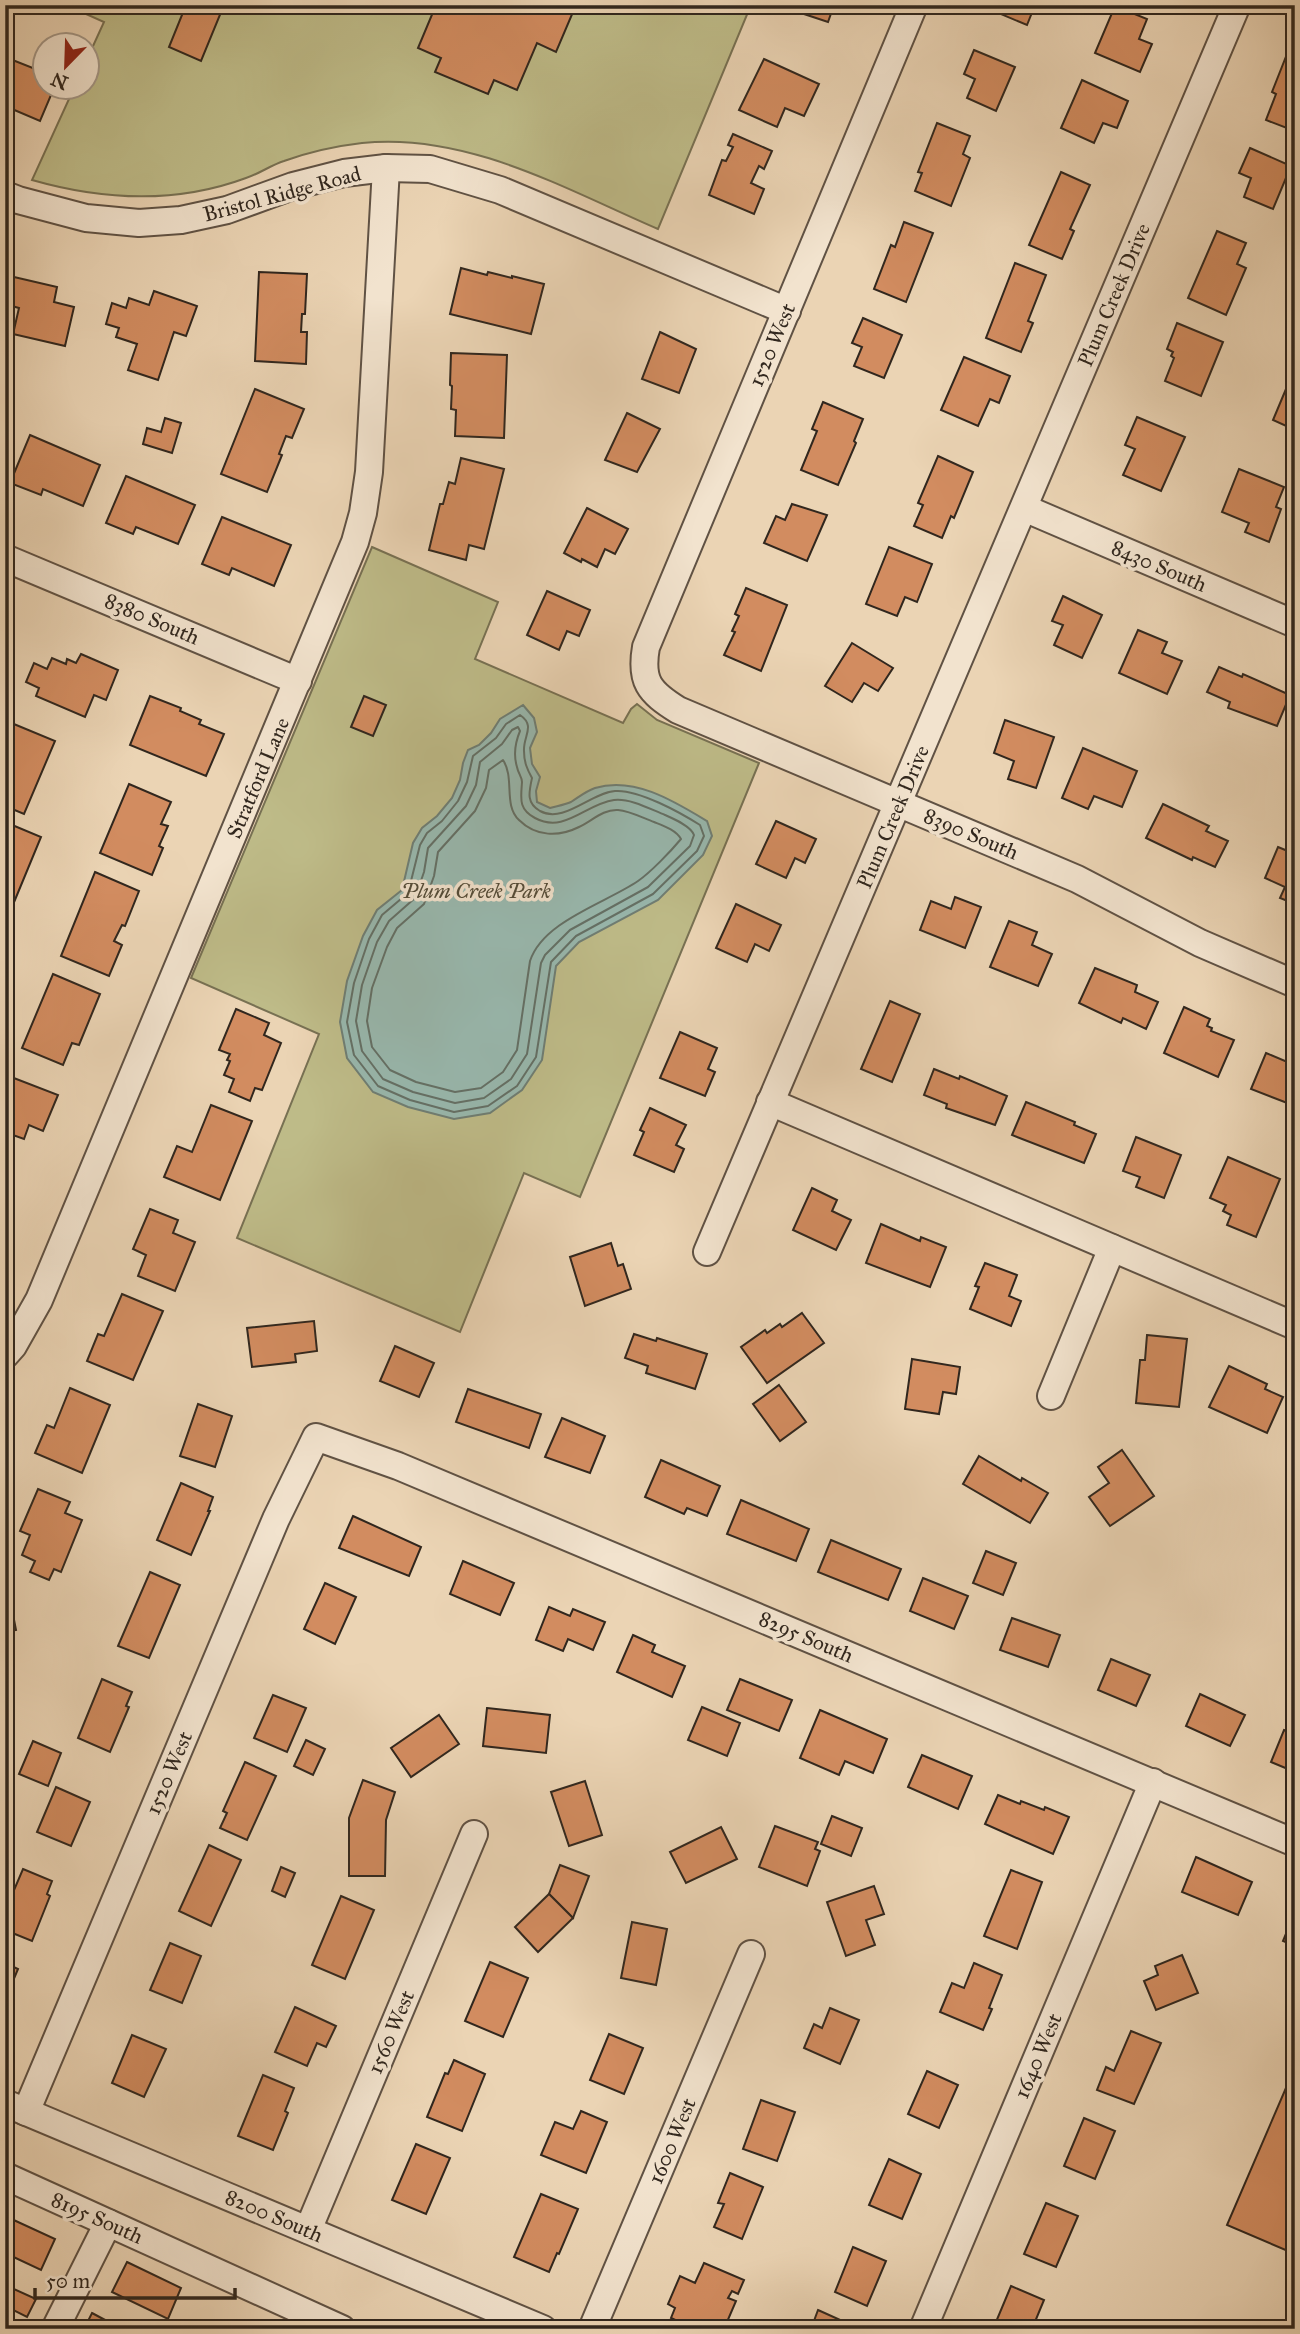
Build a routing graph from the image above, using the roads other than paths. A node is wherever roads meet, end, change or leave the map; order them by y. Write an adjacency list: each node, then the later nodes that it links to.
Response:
1 (914, 5): 5 (street, 1520 West)
2 (1237, 5): 6 (street, Plum Creek Drive)
3 (386, 168): 4 (street, Bristol Ridge Road); 5 (street, Bristol Ridge Road); 9 (street, Stratford Lane)
4 (5, 195)
5 (786, 311): 10 (street, 1520 West)
6 (1024, 508): 8 (street, 8430 South); 11 (street, Plum Creek Drive)
7 (5, 558): 9 (street, 8380 South)
8 (1295, 624)
9 (298, 681): 17 (street, Stratford Lane)
10 (648, 686): 11 (street, 8390 South)
11 (899, 803): 12 (street, 8390 South); 13 (street, Plum Creek Drive)
12 (1295, 984)
13 (770, 1102): 14 (street); 15 (street, Plum Creek Drive)
14 (1112, 1248): 16 (street); 18 (street)
15 (707, 1252)
16 (1295, 1326)
17 (5, 1355)
18 (1051, 1396)
19 (316, 1437): 20 (street, 8295 South); 24 (street, 1520 West)
20 (1153, 1782): 22 (street, 8295 South); 32 (street, 1640 West)
21 (474, 1834): 27 (street, 1560 West)
22 (1295, 1843)
23 (751, 1954): 31 (street, 1600 West)
24 (16, 2107): 27 (street, 8200 South)
25 (5, 2176): 26 (street, 8195 South)
26 (108, 2223): 28 (street, 8195 South); 29 (street)
27 (308, 2230): 30 (street, 8200 South)
28 (333, 2327)
29 (55, 2329)
30 (543, 2329)
31 (592, 2329)
32 (923, 2329)

